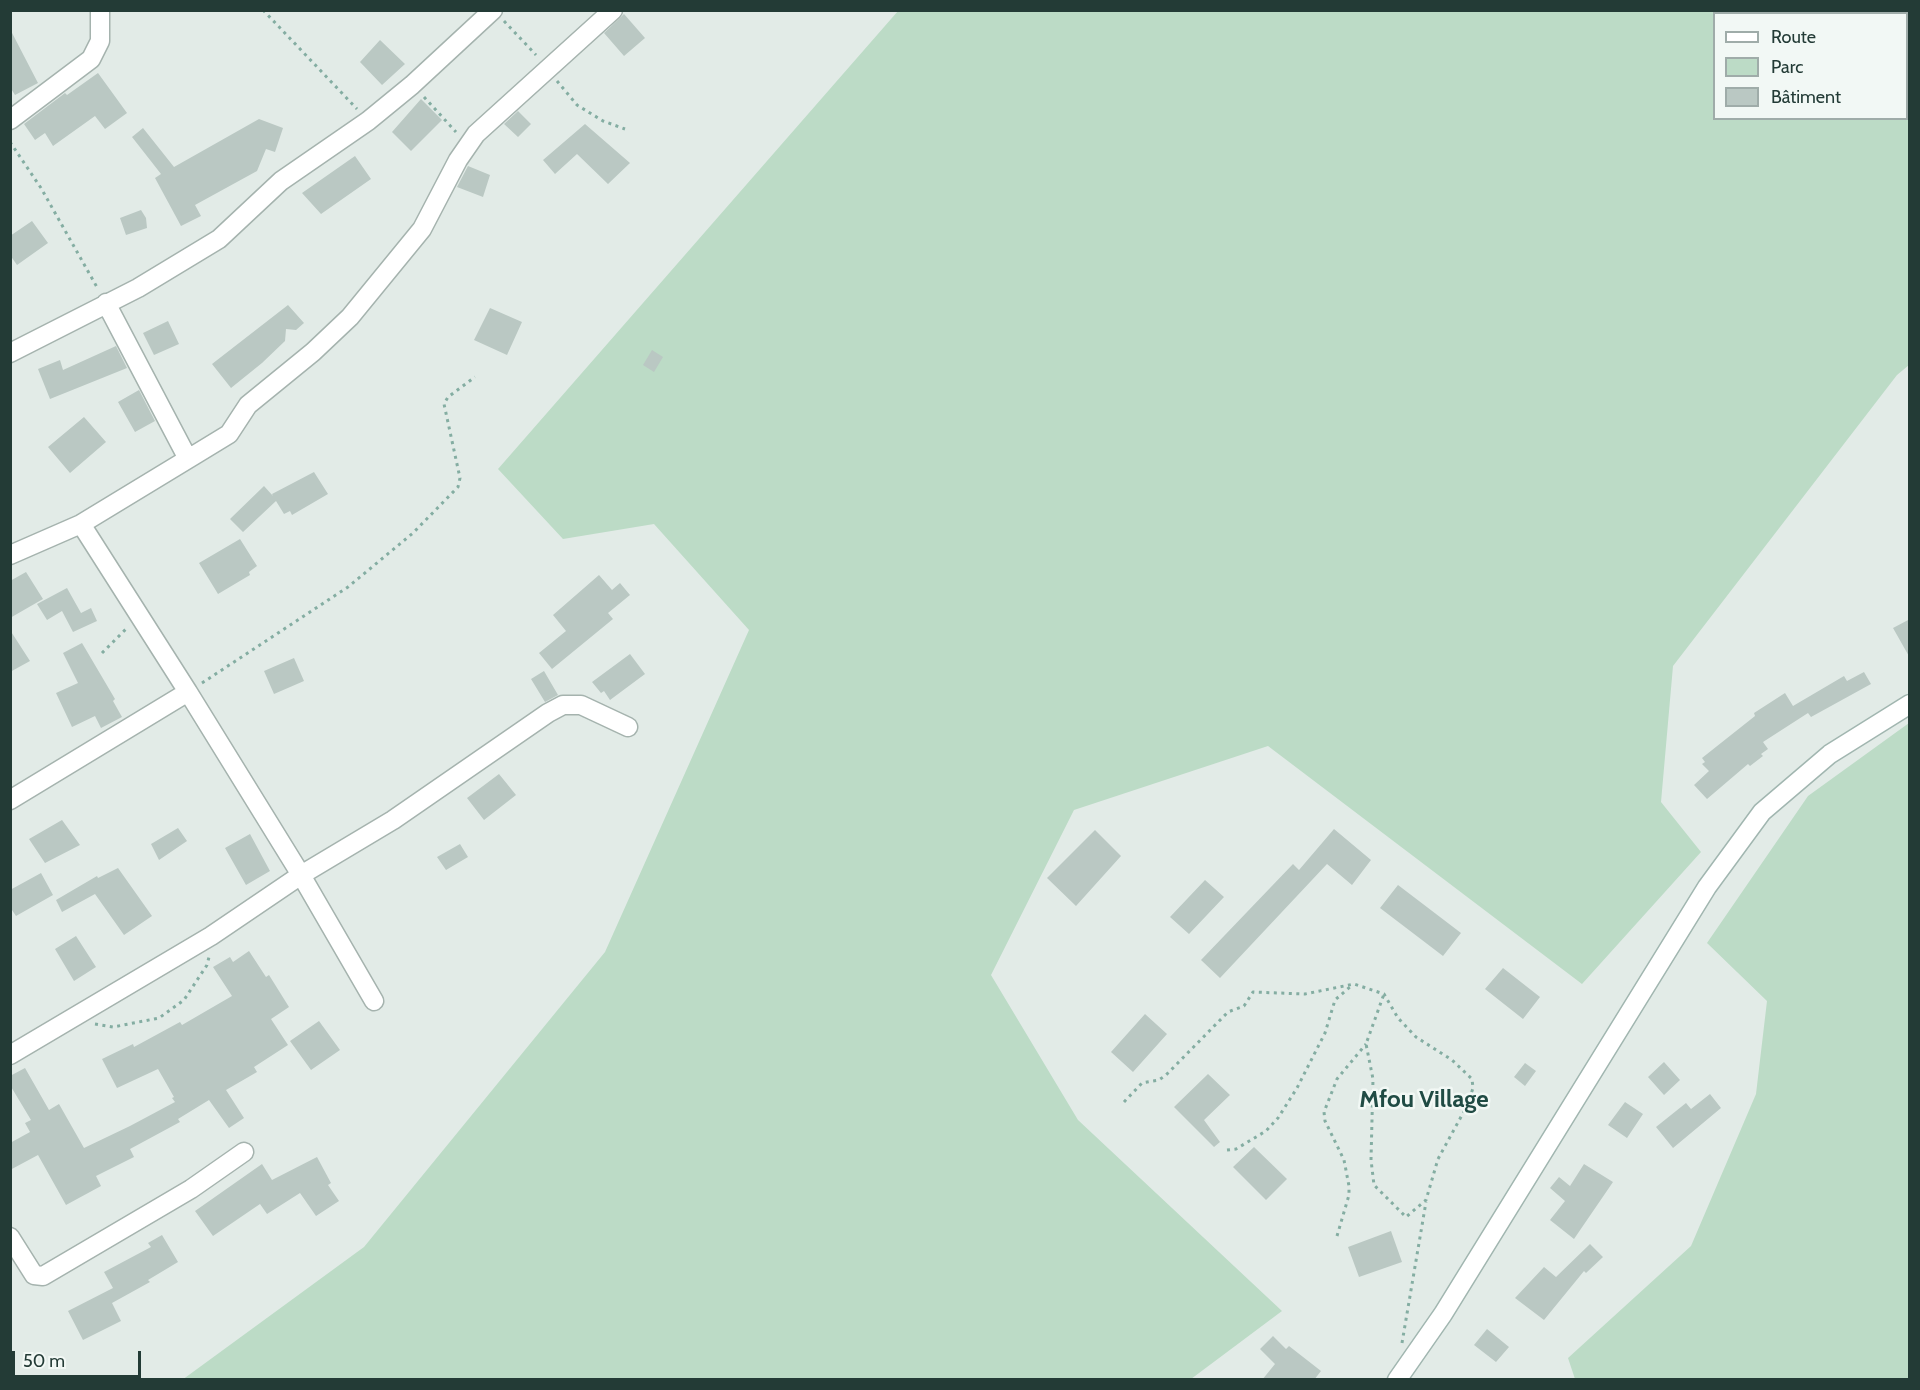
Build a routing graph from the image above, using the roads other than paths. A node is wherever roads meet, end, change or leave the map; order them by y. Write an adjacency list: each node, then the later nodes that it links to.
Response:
1 (100, 10): 4 (street)
2 (493, 10): 5 (street)
3 (613, 10): 7 (street)
4 (10, 120)
5 (106, 303): 6 (street); 7 (street)
6 (10, 354)
7 (188, 459): 8 (street)
8 (81, 524): 9 (street); 10 (street)
9 (10, 555)
10 (188, 692): 13 (street); 14 (street)
11 (1910, 704): 19 (street)
12 (628, 727): 14 (street)
13 (10, 800)
14 (301, 875): 15 (street); 16 (street)
15 (374, 1001)
16 (10, 1054)
17 (244, 1152): 18 (street)
18 (10, 1237)
19 (1397, 1380)

